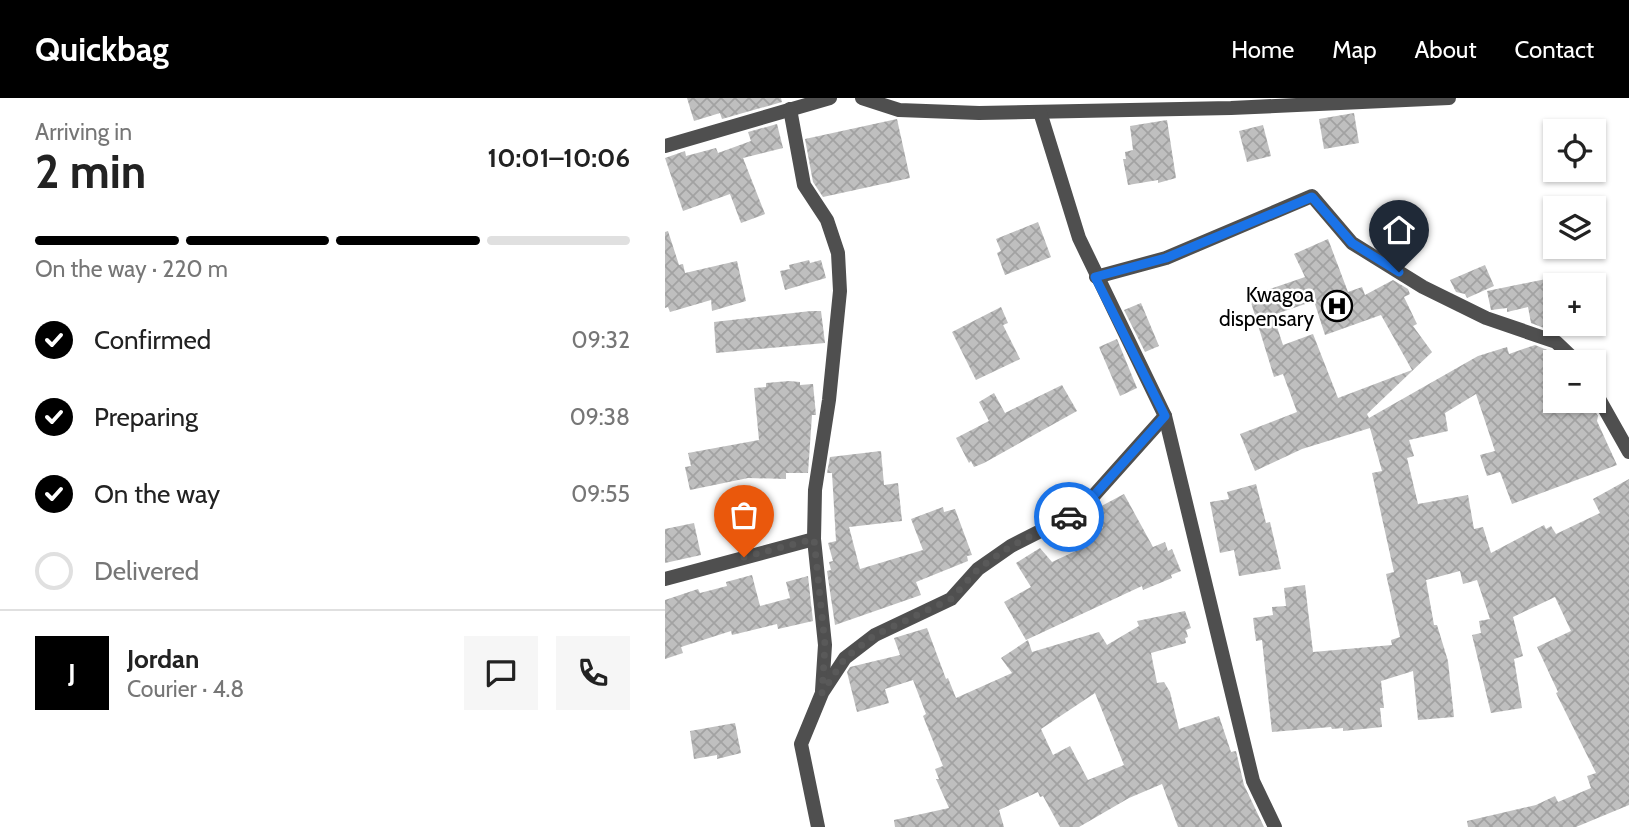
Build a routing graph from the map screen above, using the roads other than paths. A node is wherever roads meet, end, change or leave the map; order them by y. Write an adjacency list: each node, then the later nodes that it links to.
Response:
1 (830, 98): 5 (street)
2 (862, 98): 6 (street)
3 (1449, 98): 4 (street)
4 (1233, 103): 6 (street)
5 (790, 109): 7 (street); 13 (street)
6 (1040, 112): 8 (street)
7 (665, 146)
8 (1095, 277): 9 (street); 11 (street)
9 (1564, 350)
10 (1606, 411): 12 (street)
11 (1165, 416): 15 (street); 17 (street)
12 (1629, 452)
13 (814, 539): 14 (street); 15 (street)
14 (665, 579)
15 (822, 693): 16 (street)
16 (818, 827)
17 (1275, 827)

